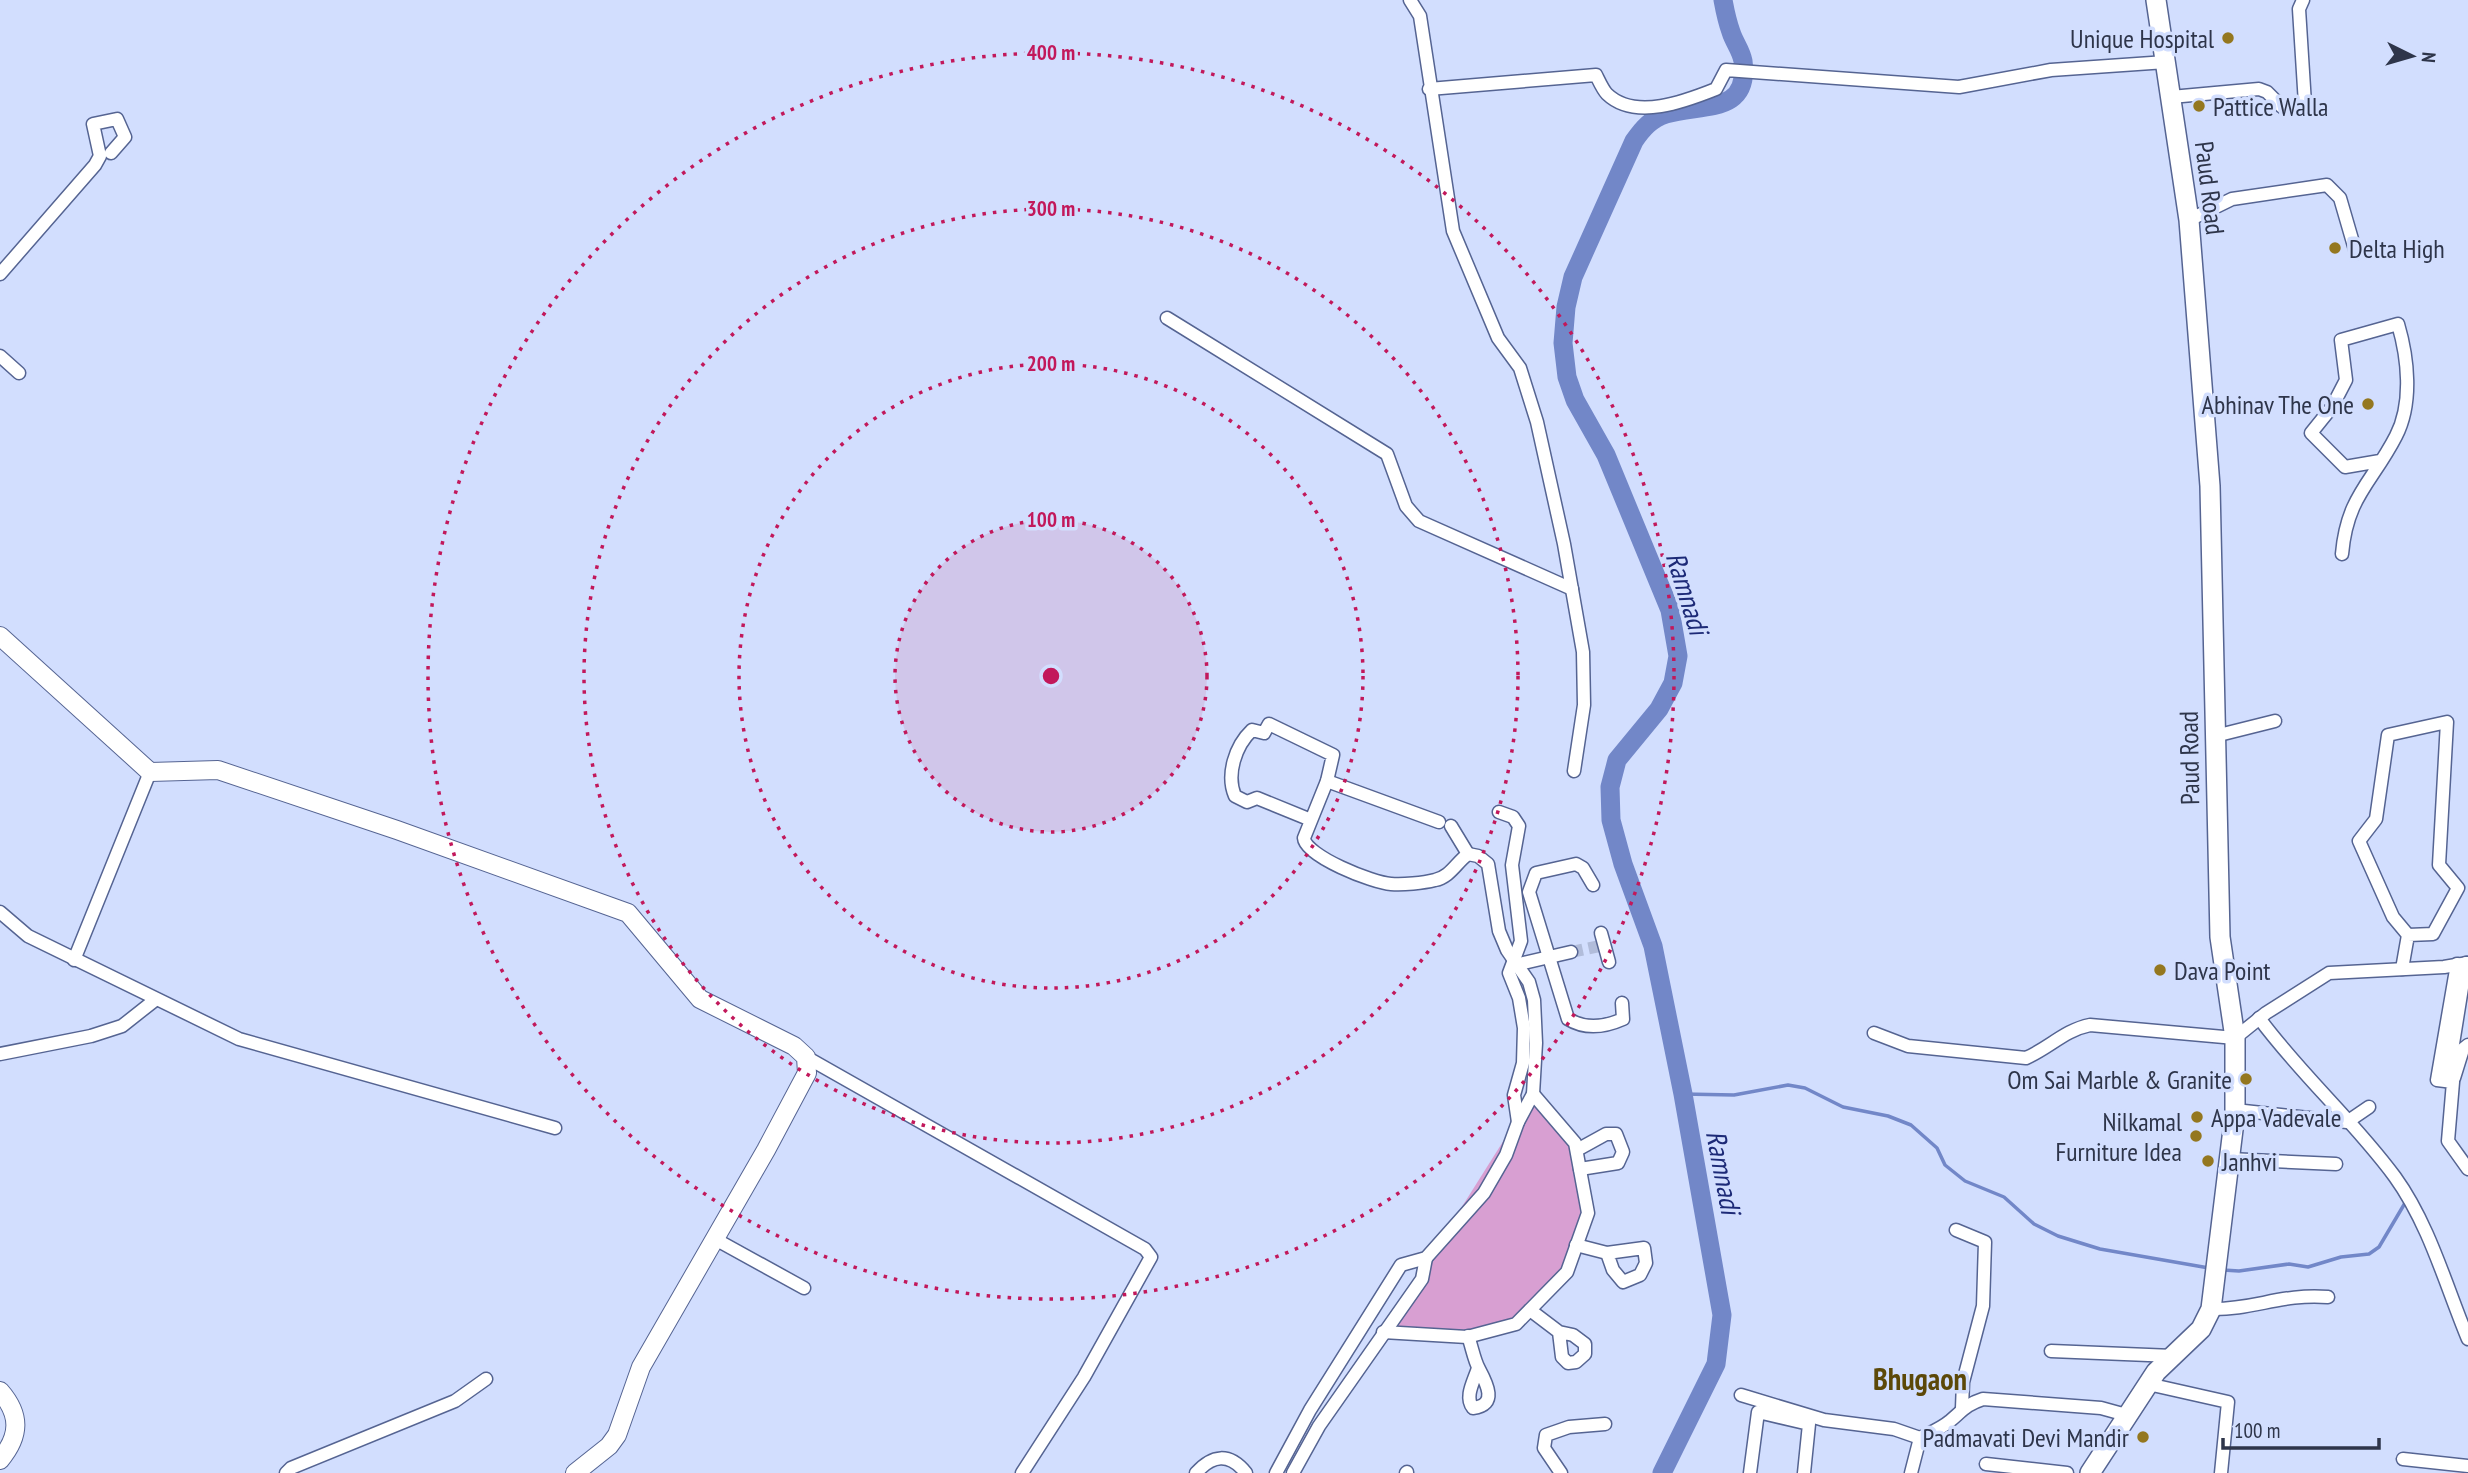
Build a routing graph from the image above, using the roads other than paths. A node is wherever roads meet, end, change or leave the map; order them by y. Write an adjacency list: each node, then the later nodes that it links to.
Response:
1 (1410, 0): 5 (street)
2 (2156, 0): 4 (main road, Paud Road)
3 (2303, 0): 6 (street)
4 (2166, 62): 5 (street); 6 (main road, Paud Road)
5 (1429, 89): 16 (street)
6 (2171, 97): 8 (main road, Paud Road)
7 (111, 153): 10 (street)
8 (2189, 220): 9 (street); 19 (main road, Paud Road)
9 (2356, 253)
10 (0, 274)
11 (1167, 318): 16 (street)
12 (0, 356): 13 (street)
13 (19, 373)
14 (2380, 461): 14 (street); 15 (street)
15 (2342, 554)
16 (1572, 589): 20 (street)
17 (0, 636): 21 (street)
18 (2275, 721): 19 (street)
19 (2215, 736): 41 (main road, Paud Road)
20 (1574, 771)
21 (150, 772): 32 (street); 44 (street)
22 (1327, 781): 24 (street); 24 (street); 25 (street)
23 (1499, 813): 33 (street)
24 (1311, 820): 25 (street)
25 (1468, 854): 33 (street)
26 (1593, 885): 31 (street)
27 (0, 912): 32 (street)
28 (1601, 933): 34 (street)
29 (2408, 935): 29 (street); 36 (street)
30 (1571, 952): 31 (street)
31 (1548, 957): 33 (street); 38 (street)
32 (74, 960): 37 (street)
33 (1516, 960): 46 (street); 49 (street)
34 (1609, 962)
35 (2464, 963): 36 (street); 45 (street)
36 (2402, 969): 39 (street)
37 (155, 1000): 43 (street); 51 (street)
38 (1622, 1003)
39 (2259, 1018): 41 (street); 50 (street)
40 (1874, 1033): 41 (street)
41 (2235, 1038): 48 (main road, Paud Road)
42 (2468, 1045): 45 (street)
43 (0, 1054)
44 (806, 1058): 58 (street); 87 (street)
45 (2445, 1081): 56 (street)
46 (1534, 1094): 49 (street); 52 (street)
47 (2369, 1107): 50 (street)
48 (2235, 1110): 50 (street); 53 (main road, Paud Road)
49 (1518, 1122): 61 (street)
50 (2347, 1122): 69 (street)
51 (555, 1128)
52 (1577, 1150): 55 (street); 55 (street)
53 (2230, 1159): 54 (street); 64 (main road, Paud Road)
54 (2336, 1164)
55 (1580, 1169): 59 (street)
56 (2468, 1169)
57 (1956, 1230): 77 (street)
58 (715, 1239): 62 (street); 86 (street)
59 (1576, 1245): 60 (street); 65 (street)
60 (1607, 1253)
61 (1426, 1258): 66 (street); 90 (street)
62 (804, 1288)
63 (2328, 1297): 64 (street)
64 (2211, 1309): 71 (main road, Paud Road)
65 (1530, 1310): 67 (street); 68 (street)
66 (1383, 1332): 68 (street); 91 (street)
67 (1559, 1332)
68 (1468, 1336): 72 (street)
69 (2468, 1339)
70 (2051, 1351): 71 (street)
71 (2173, 1356): 74 (main road, Paud Road)
72 (1478, 1368)
73 (486, 1379): 85 (street)
74 (2148, 1384): 78 (main road, Paud Road); 98 (street)
75 (0, 1391): 82 (street)
76 (1741, 1395): 80 (street)
77 (1962, 1408): 78 (street); 80 (street)
78 (2130, 1416): 97 (main road, Paud Road)
79 (1605, 1424): 92 (street)
80 (1920, 1438): 95 (street)
81 (2403, 1459): 84 (street)
82 (0, 1460)
83 (1986, 1464): 96 (street)
84 (2468, 1466)
85 (286, 1473)
86 (575, 1473)
87 (1022, 1473)
88 (1196, 1473): 89 (street)
89 (1245, 1473)
90 (1276, 1473)
91 (1293, 1473)
92 (1561, 1473)
93 (1750, 1473): 94 (street)
94 (1804, 1473)
95 (1911, 1473)
96 (2067, 1473)
97 (2090, 1473)
98 (2221, 1473)

